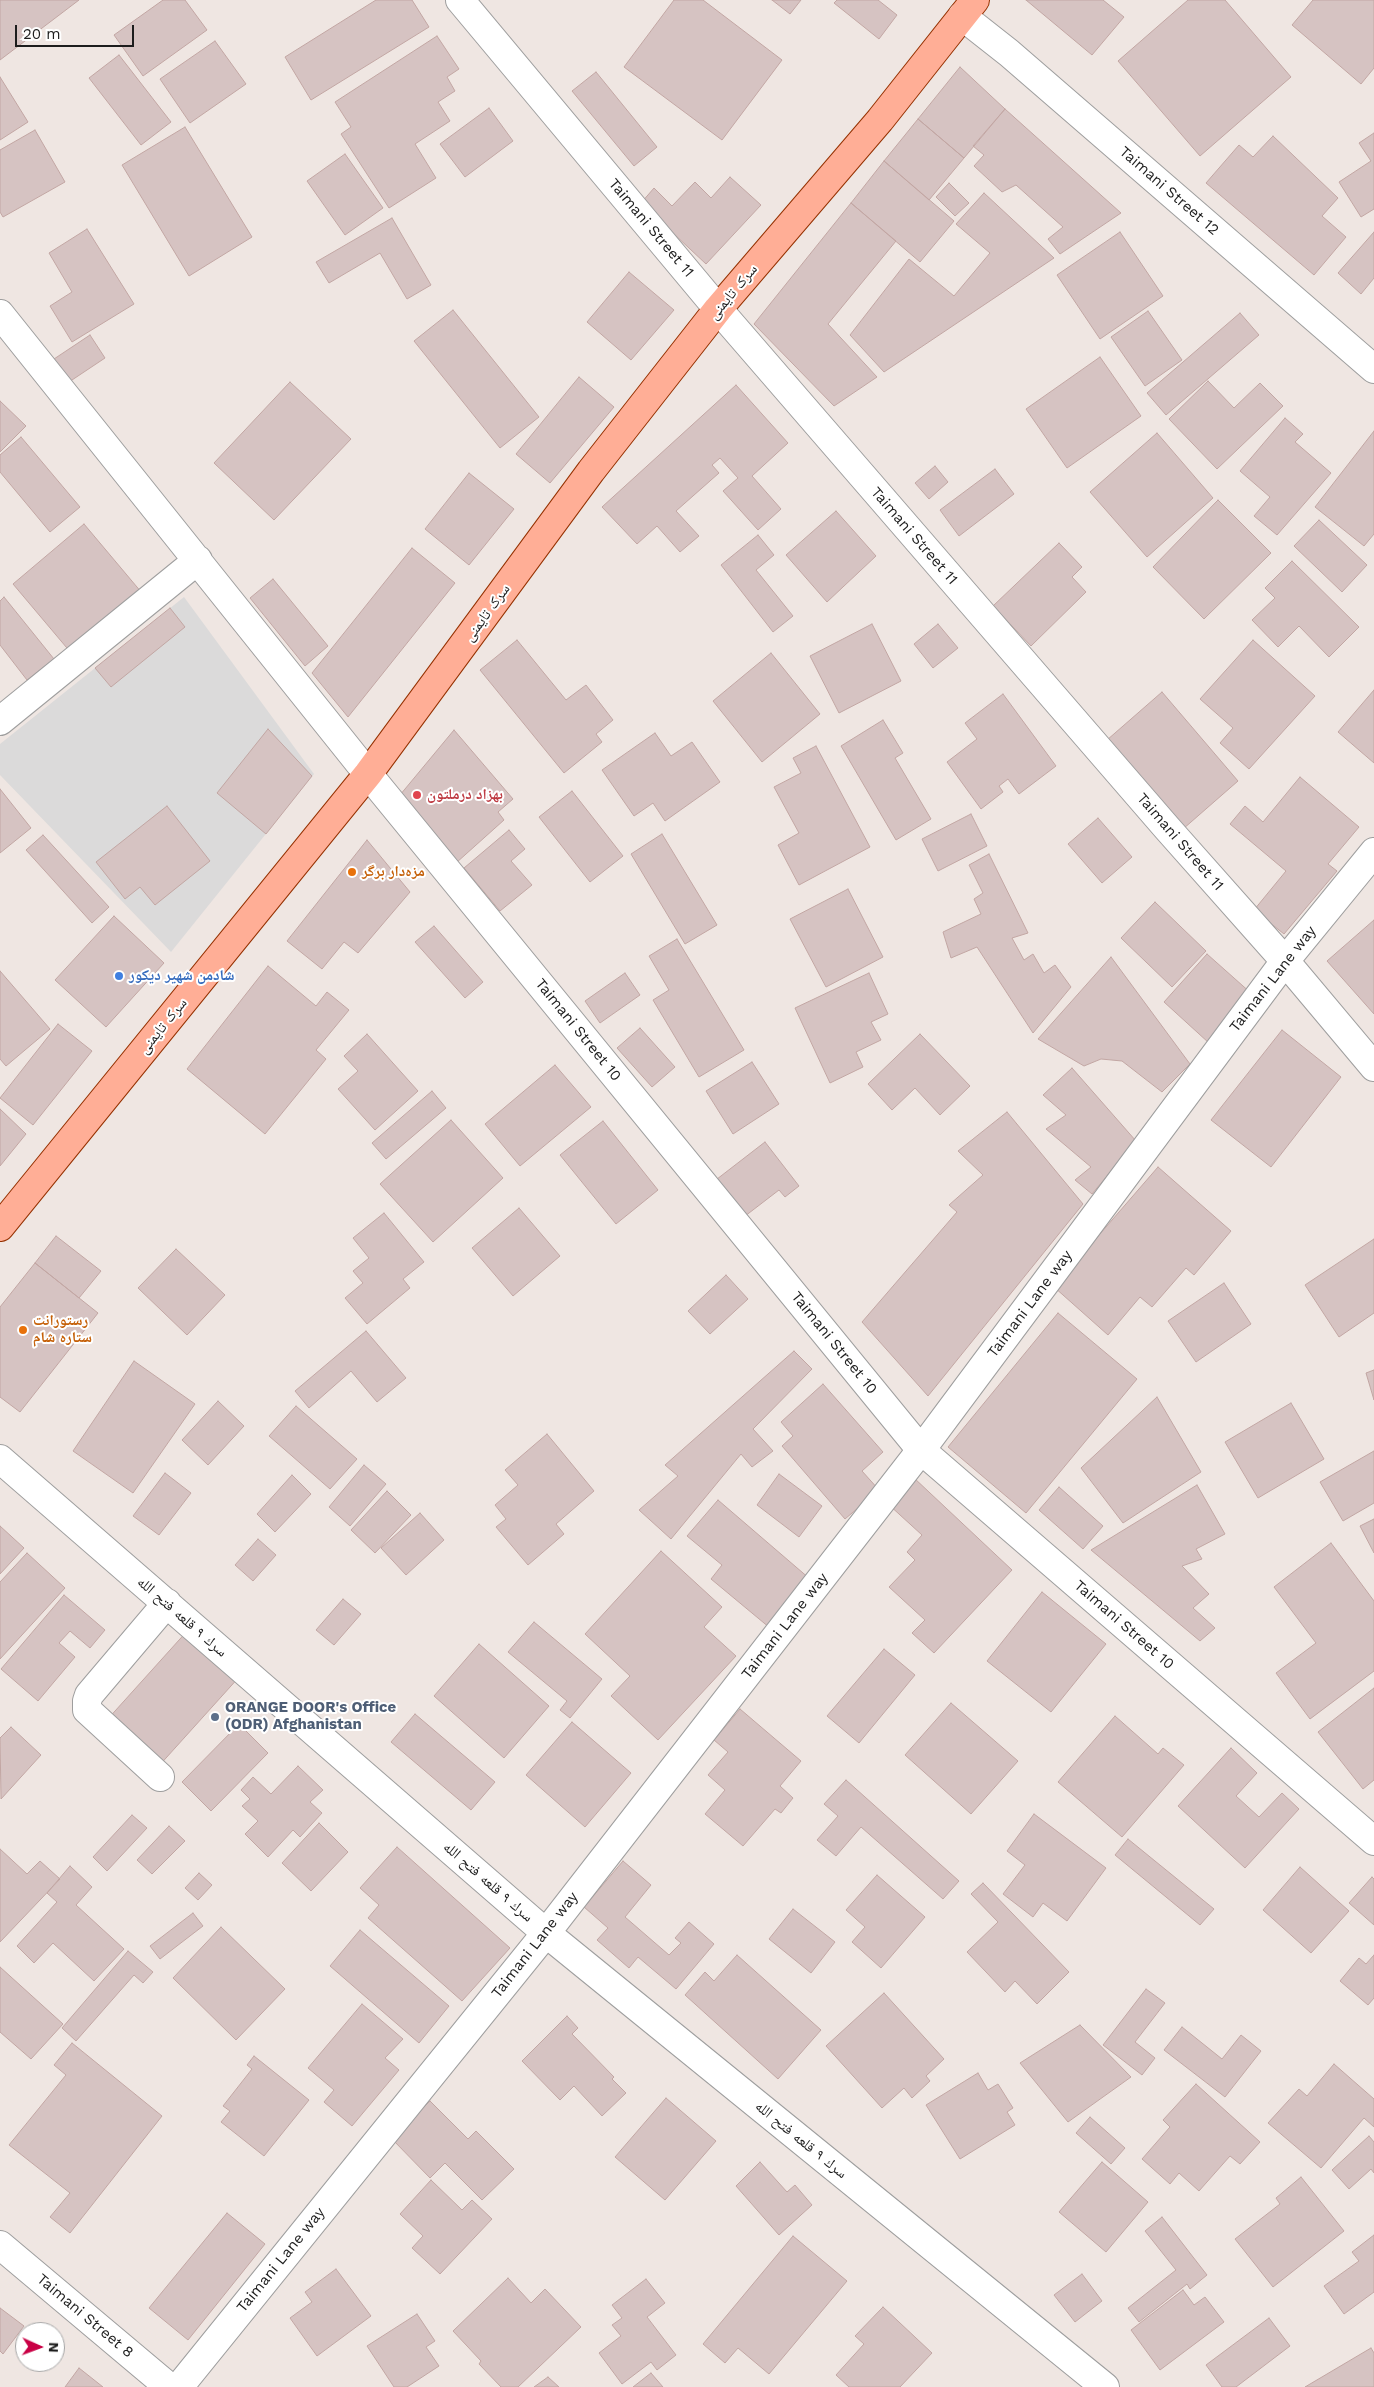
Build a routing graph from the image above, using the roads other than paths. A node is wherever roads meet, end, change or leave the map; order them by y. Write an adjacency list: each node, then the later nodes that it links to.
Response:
1 (460, 0): 3 (street, Taimani Street 11)
2 (968, 8): 3 (main road, سرک تایمنی); 5 (street, Taimani Street 12)
3 (718, 309): 8 (main road, سرک تایمنی); 10 (street, Taimani Street 11)
4 (0, 314): 6 (street, Taimani Street 10)
5 (1374, 369)
6 (198, 560): 7 (street); 8 (street, Taimani Street 10)
7 (0, 721)
8 (368, 774): 12 (main road, سرک تایمنی); 13 (street, Taimani Street 10)
9 (1374, 852): 10 (street, Taimani Lane way)
10 (1285, 961): 11 (street, Taimani Street 11); 13 (street, Taimani Lane way)
11 (1374, 1067)
12 (0, 1227)
13 (921, 1450): 17 (street, Taimani Street 10); 18 (street, Taimani Lane way)
14 (0, 1458): 15 (street, سرك ٩ قلعه فتح الله)
15 (167, 1604): 16 (street); 18 (street, سرك ٩ قلعه فتح الله)
16 (160, 1777)
17 (1374, 1841)
18 (546, 1932): 21 (street, Taimani Lane way); 22 (street, سرك ٩ قلعه فتح الله)
19 (0, 2245): 20 (street, Taimani Street 8)
20 (169, 2387)
21 (179, 2387)
22 (1105, 2387)

